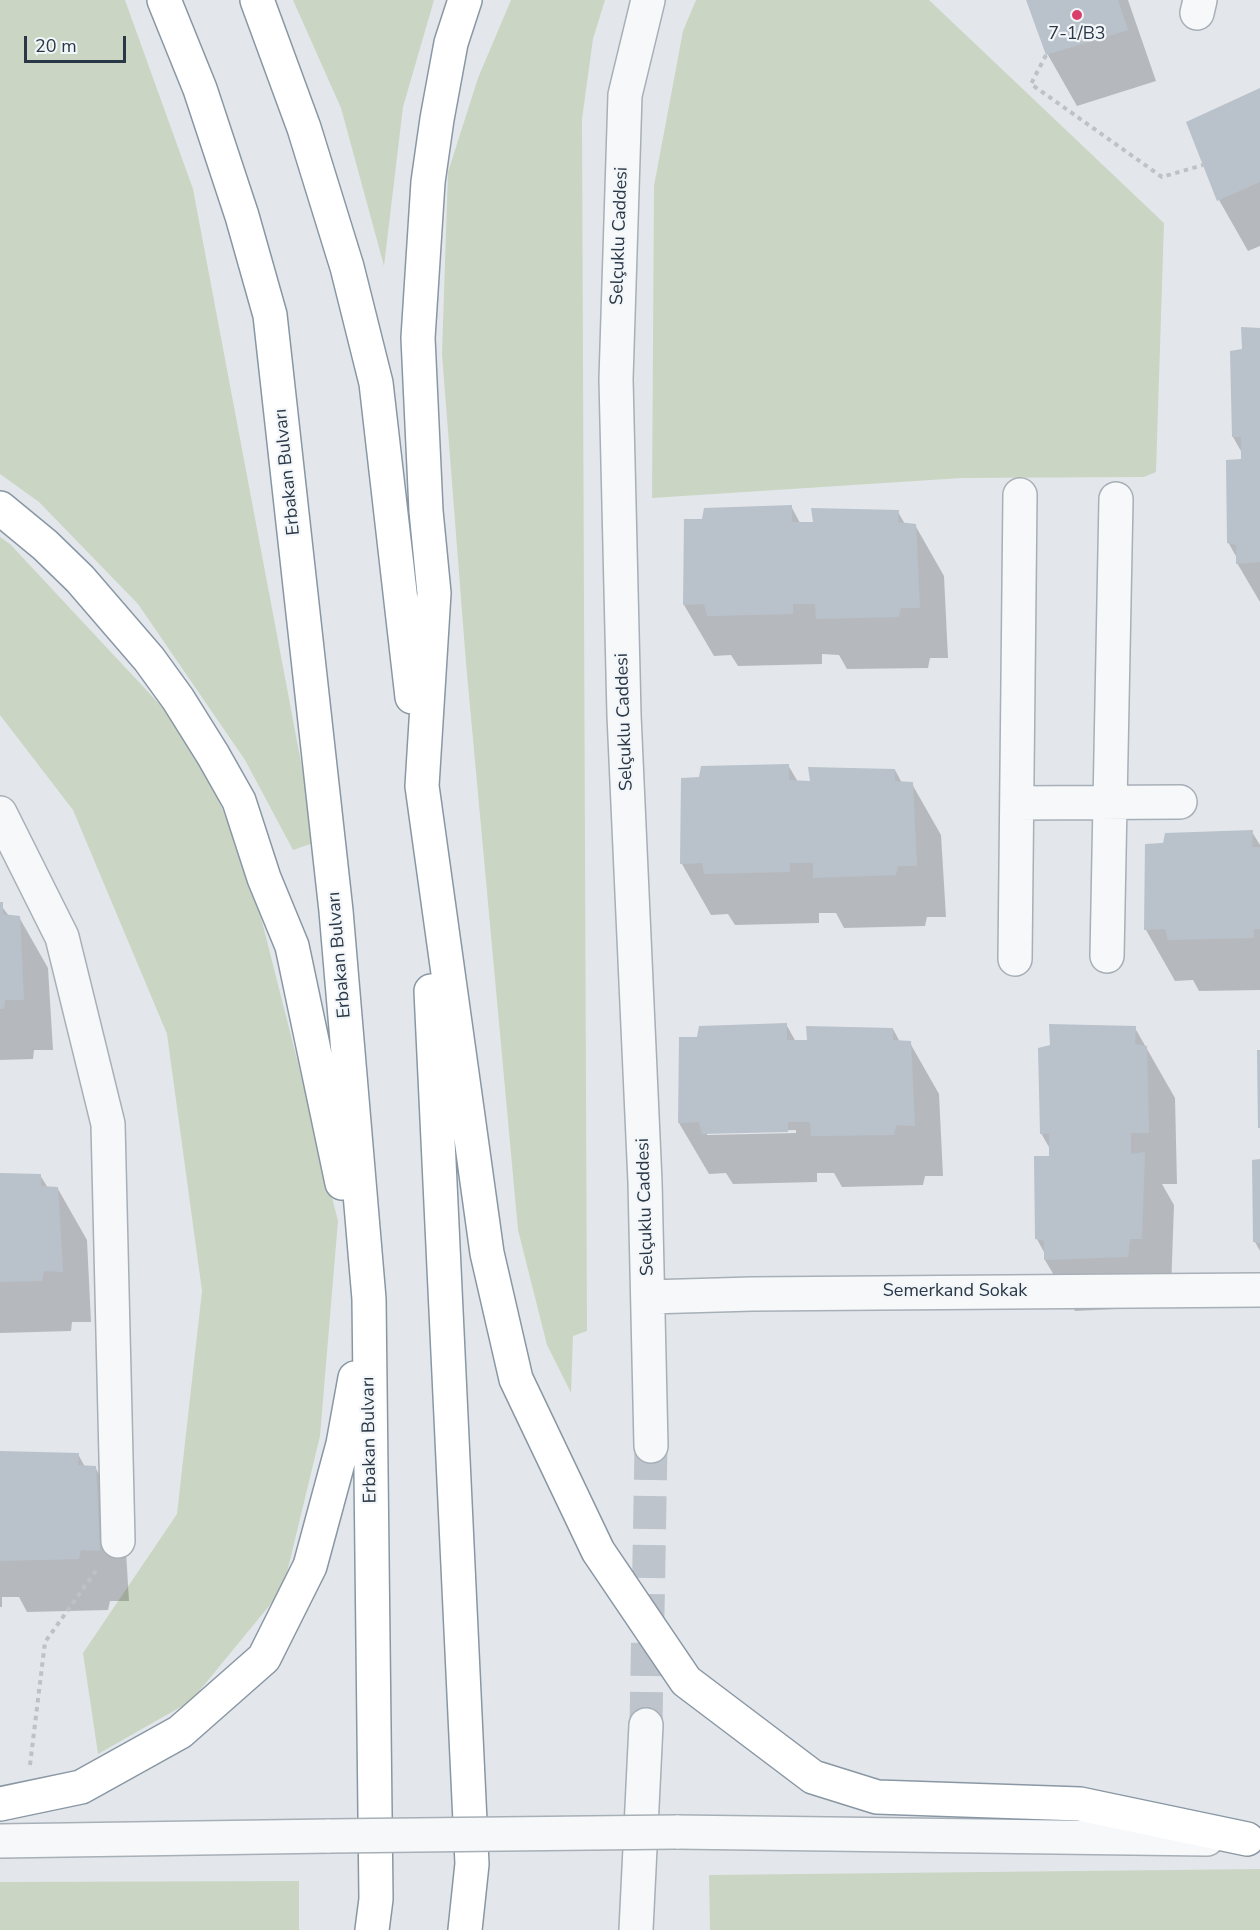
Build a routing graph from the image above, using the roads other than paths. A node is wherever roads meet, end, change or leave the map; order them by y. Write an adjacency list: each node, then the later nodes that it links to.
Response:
1 (164, 0): 17 (highway, Erbakan Bulvarı)
2 (257, 0): 8 (highway)
3 (465, 0): 8 (highway)
4 (648, 0): 16 (street, Selçuklu Caddesi)
5 (1020, 495): 11 (street)
6 (1116, 499): 9 (street)
7 (0, 508): 17 (highway)
8 (422, 786): 22 (highway); 25 (highway)
9 (1110, 802): 10 (street); 11 (street); 13 (street)
10 (1180, 802)
11 (1017, 803): 14 (street)
12 (0, 813): 19 (street)
13 (1107, 956)
14 (1015, 959)
15 (1260, 1290): 16 (street, Semerkand Sokak)
16 (649, 1297): 18 (street, Selçuklu Caddesi)
17 (369, 1299): 21 (highway); 24 (highway, Erbakan Bulvarı)
18 (651, 1446)
19 (118, 1541)
20 (645, 1725): 26 (street)
21 (13, 1802)
22 (1253, 1839): 23 (street, bridge)
23 (0, 1841)
24 (372, 1930)
25 (465, 1930)
26 (636, 1930)

